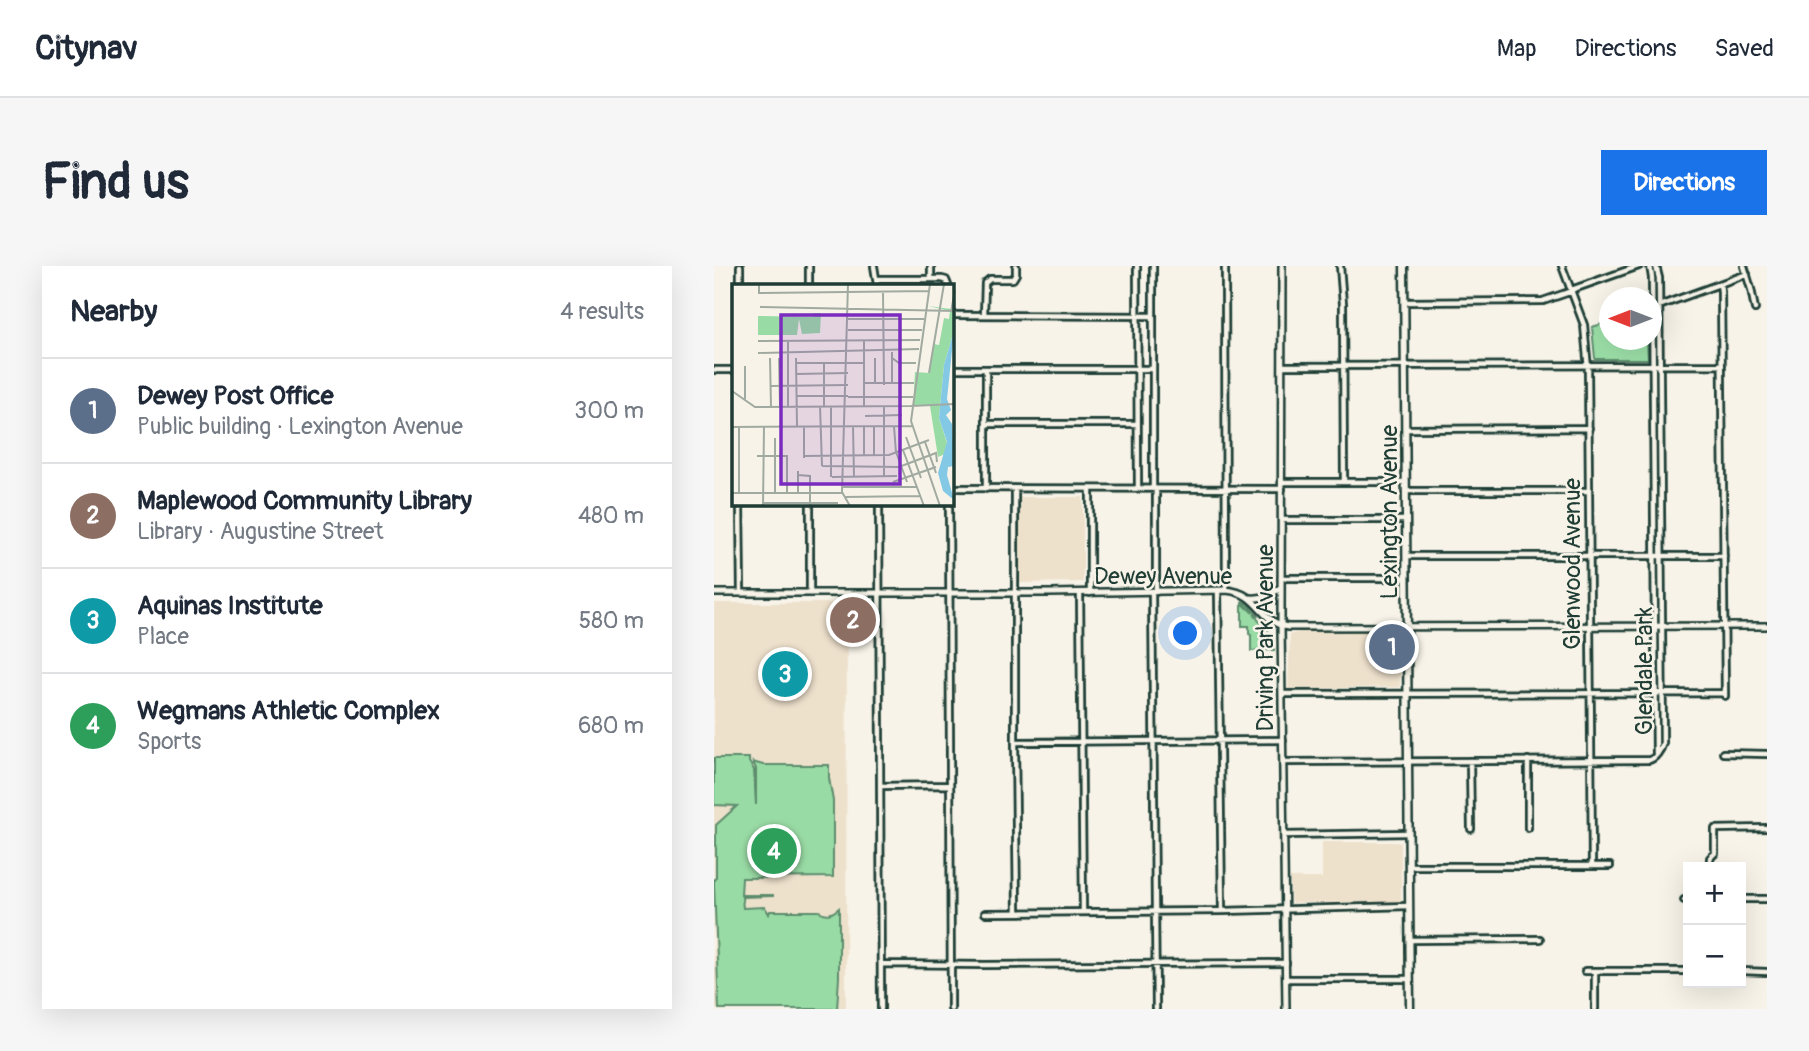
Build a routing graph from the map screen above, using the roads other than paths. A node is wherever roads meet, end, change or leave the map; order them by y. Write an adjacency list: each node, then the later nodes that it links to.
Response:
1 (740, 266): 20 (street)
2 (809, 266): 21 (street)
3 (874, 266): 19 (street)
4 (931, 266): 18 (street)
5 (1016, 266): 31 (street)
6 (1137, 266): 32 (street)
7 (1153, 266): 33 (street)
8 (1225, 266): 60 (street)
9 (1282, 266): 35 (street, Driving Park Avenue)
10 (1340, 266): 36 (street)
11 (1404, 266): 27 (main road, Lexington Avenue)
12 (1562, 266): 26 (street, Glenwood Avenue)
13 (1639, 266): 26 (street)
14 (1650, 266): 24 (street, Glendale Park)
15 (1656, 266): 25 (street, Glendale Park)
16 (1744, 266): 17 (street)
17 (1746, 274): 23 (street); 29 (street)
18 (931, 278): 19 (street); 22 (street)
19 (877, 282)
20 (740, 284)
21 (809, 284)
22 (948, 284)
23 (1720, 284): 28 (street); 40 (street)
24 (1653, 287)
25 (1658, 287)
26 (1571, 291): 27 (street); 38 (street, Glenwood Avenue)
27 (1405, 302): 37 (main road, Lexington Avenue)
28 (1662, 304)
29 (1755, 309)
30 (954, 315): 31 (street)
31 (984, 315): 32 (street)
32 (1137, 316): 33 (street); 43 (street)
33 (1153, 316): 44 (street)
34 (1656, 350): 39 (street, Glendale Park)
35 (1282, 366): 36 (street); 51 (street, Driving Park Avenue)
36 (1343, 366): 37 (street); 52 (street)
37 (1405, 366): 38 (street); 50 (main road, Lexington Avenue)
38 (1588, 366): 39 (street); 49 (street, Glenwood Avenue)
39 (1656, 366): 40 (street); 72 (street, Glendale Park)
40 (1722, 366): 73 (street)
41 (954, 369): 42 (street)
42 (986, 369): 43 (street); 47 (street)
43 (1137, 369): 44 (street); 48 (street)
44 (1153, 369): 59 (street)
45 (714, 370): 46 (street)
46 (732, 370)
47 (986, 424): 48 (street); 55 (street)
48 (1137, 424): 58 (street)
49 (1589, 428): 50 (street); 63 (street, Glenwood Avenue)
50 (1406, 429): 53 (main road, Lexington Avenue)
51 (1282, 482): 52 (street); 61 (street, Driving Park Avenue)
52 (1344, 482): 53 (street)
53 (1406, 482): 62 (main road, Lexington Avenue)
54 (954, 488): 55 (street)
55 (986, 489): 56 (street)
56 (1015, 489): 57 (street); 85 (street)
57 (1090, 489): 58 (street); 87 (street)
58 (1138, 489): 59 (street)
59 (1154, 489): 60 (street); 79 (street)
60 (1226, 489): 61 (street); 78 (street)
61 (1282, 489): 68 (street, Driving Park Avenue)
62 (1406, 491): 63 (street); 69 (main road, Lexington Avenue)
63 (1589, 491): 71 (street, Glenwood Avenue)
64 (740, 506): 81 (street)
65 (810, 506): 82 (street)
66 (879, 506): 83 (street)
67 (948, 506): 84 (street)
68 (1282, 520): 69 (street); 74 (street, Driving Park Avenue)
69 (1406, 520): 70 (main road, Lexington Avenue)
70 (1407, 556): 71 (street); 75 (main road, Lexington Avenue)
71 (1590, 556): 72 (street); 91 (street, Glenwood Avenue)
72 (1658, 556): 73 (street); 92 (street, Glendale Park)
73 (1724, 556): 93 (street)
74 (1281, 578): 75 (street); 76 (street, Driving Park Avenue)
75 (1407, 578): 90 (main road, Lexington Avenue)
76 (1281, 587): 88 (street); 89 (street, Driving Park Avenue)
77 (1218, 590): 78 (street, Dewey Avenue); 79 (street, Dewey Avenue); 101 (street)
78 (1226, 590): 88 (street, Dewey Avenue)
79 (1154, 592): 87 (street, Dewey Avenue); 100 (street)
80 (714, 593): 81 (street, Dewey Avenue)
81 (741, 593): 82 (street, Dewey Avenue)
82 (810, 593): 83 (street, Dewey Avenue)
83 (880, 593): 84 (street, Dewey Avenue); 112 (street)
84 (948, 593): 85 (street, Dewey Avenue); 111 (street)
85 (1015, 593): 86 (street, Dewey Avenue); 102 (street)
86 (1080, 593): 87 (street, Dewey Avenue); 103 (street)
87 (1090, 593)
88 (1251, 598): 89 (street, Dewey Avenue)
89 (1281, 626): 90 (street); 98 (street, Driving Park Avenue)
90 (1407, 626): 91 (street); 95 (main road, Lexington Avenue)
91 (1590, 626): 92 (street); 96 (street, Glenwood Avenue)
92 (1658, 626): 93 (street); 97 (street, Glendale Park)
93 (1724, 626): 94 (street); 97 (street)
94 (1767, 626)
95 (1408, 693): 96 (street); 98 (street); 108 (main road, Lexington Avenue)
96 (1591, 693): 97 (street); 107 (street, Glenwood Avenue)
97 (1659, 693): 107 (street, Glendale Park)
98 (1283, 694): 99 (street, Driving Park Avenue)
99 (1283, 740): 101 (street); 110 (street, Driving Park Avenue)
100 (1153, 741): 101 (street); 103 (street); 126 (street)
101 (1221, 741): 127 (street)
102 (1015, 742): 103 (street); 130 (street)
103 (1082, 742): 128 (street)
104 (1723, 753): 105 (street)
105 (1767, 754)
106 (1528, 760): 107 (street); 109 (street); 113 (street)
107 (1591, 760): 119 (street, Glenwood Avenue)
108 (1408, 761): 109 (street); 110 (street); 116 (main road, Lexington Avenue)
109 (1470, 761): 115 (street)
110 (1283, 762): 117 (street, Driving Park Avenue)
111 (950, 785): 112 (street); 135 (street)
112 (880, 786): 134 (street)
113 (1528, 828)
114 (1767, 828): 118 (street)
115 (1471, 829)
116 (1409, 833): 117 (street); 120 (main road, Lexington Avenue)
117 (1284, 835): 125 (street, Driving Park Avenue)
118 (1710, 862)
119 (1592, 865): 120 (street); 121 (street)
120 (1409, 866): 124 (main road, Lexington Avenue)
121 (1610, 866)
122 (1746, 899): 123 (street)
123 (1767, 899)
124 (1409, 906): 125 (street); 132 (main road, Lexington Avenue)
125 (1285, 909): 127 (street); 133 (street, Driving Park Avenue)
126 (1155, 911): 127 (street); 128 (street); 136 (street)
127 (1222, 911)
128 (1083, 912): 130 (street)
129 (985, 913): 130 (street)
130 (1017, 913)
131 (1540, 939): 132 (street)
132 (1409, 940): 143 (main road, Lexington Avenue)
133 (1286, 962): 136 (street); 142 (street, Driving Park Avenue)
134 (881, 964): 135 (street); 144 (street)
135 (950, 964): 136 (street); 145 (street)
136 (1155, 964): 146 (street)
137 (1585, 971): 138 (street)
138 (1595, 971): 139 (street); 149 (street)
139 (1683, 971)
140 (1746, 971): 141 (street)
141 (1767, 972)
142 (1286, 979): 143 (street); 147 (street, Driving Park Avenue)
143 (1410, 979): 148 (main road, Lexington Avenue)
144 (881, 1009)
145 (951, 1009)
146 (1156, 1009)
147 (1286, 1009)
148 (1410, 1009)
149 (1595, 1009)

